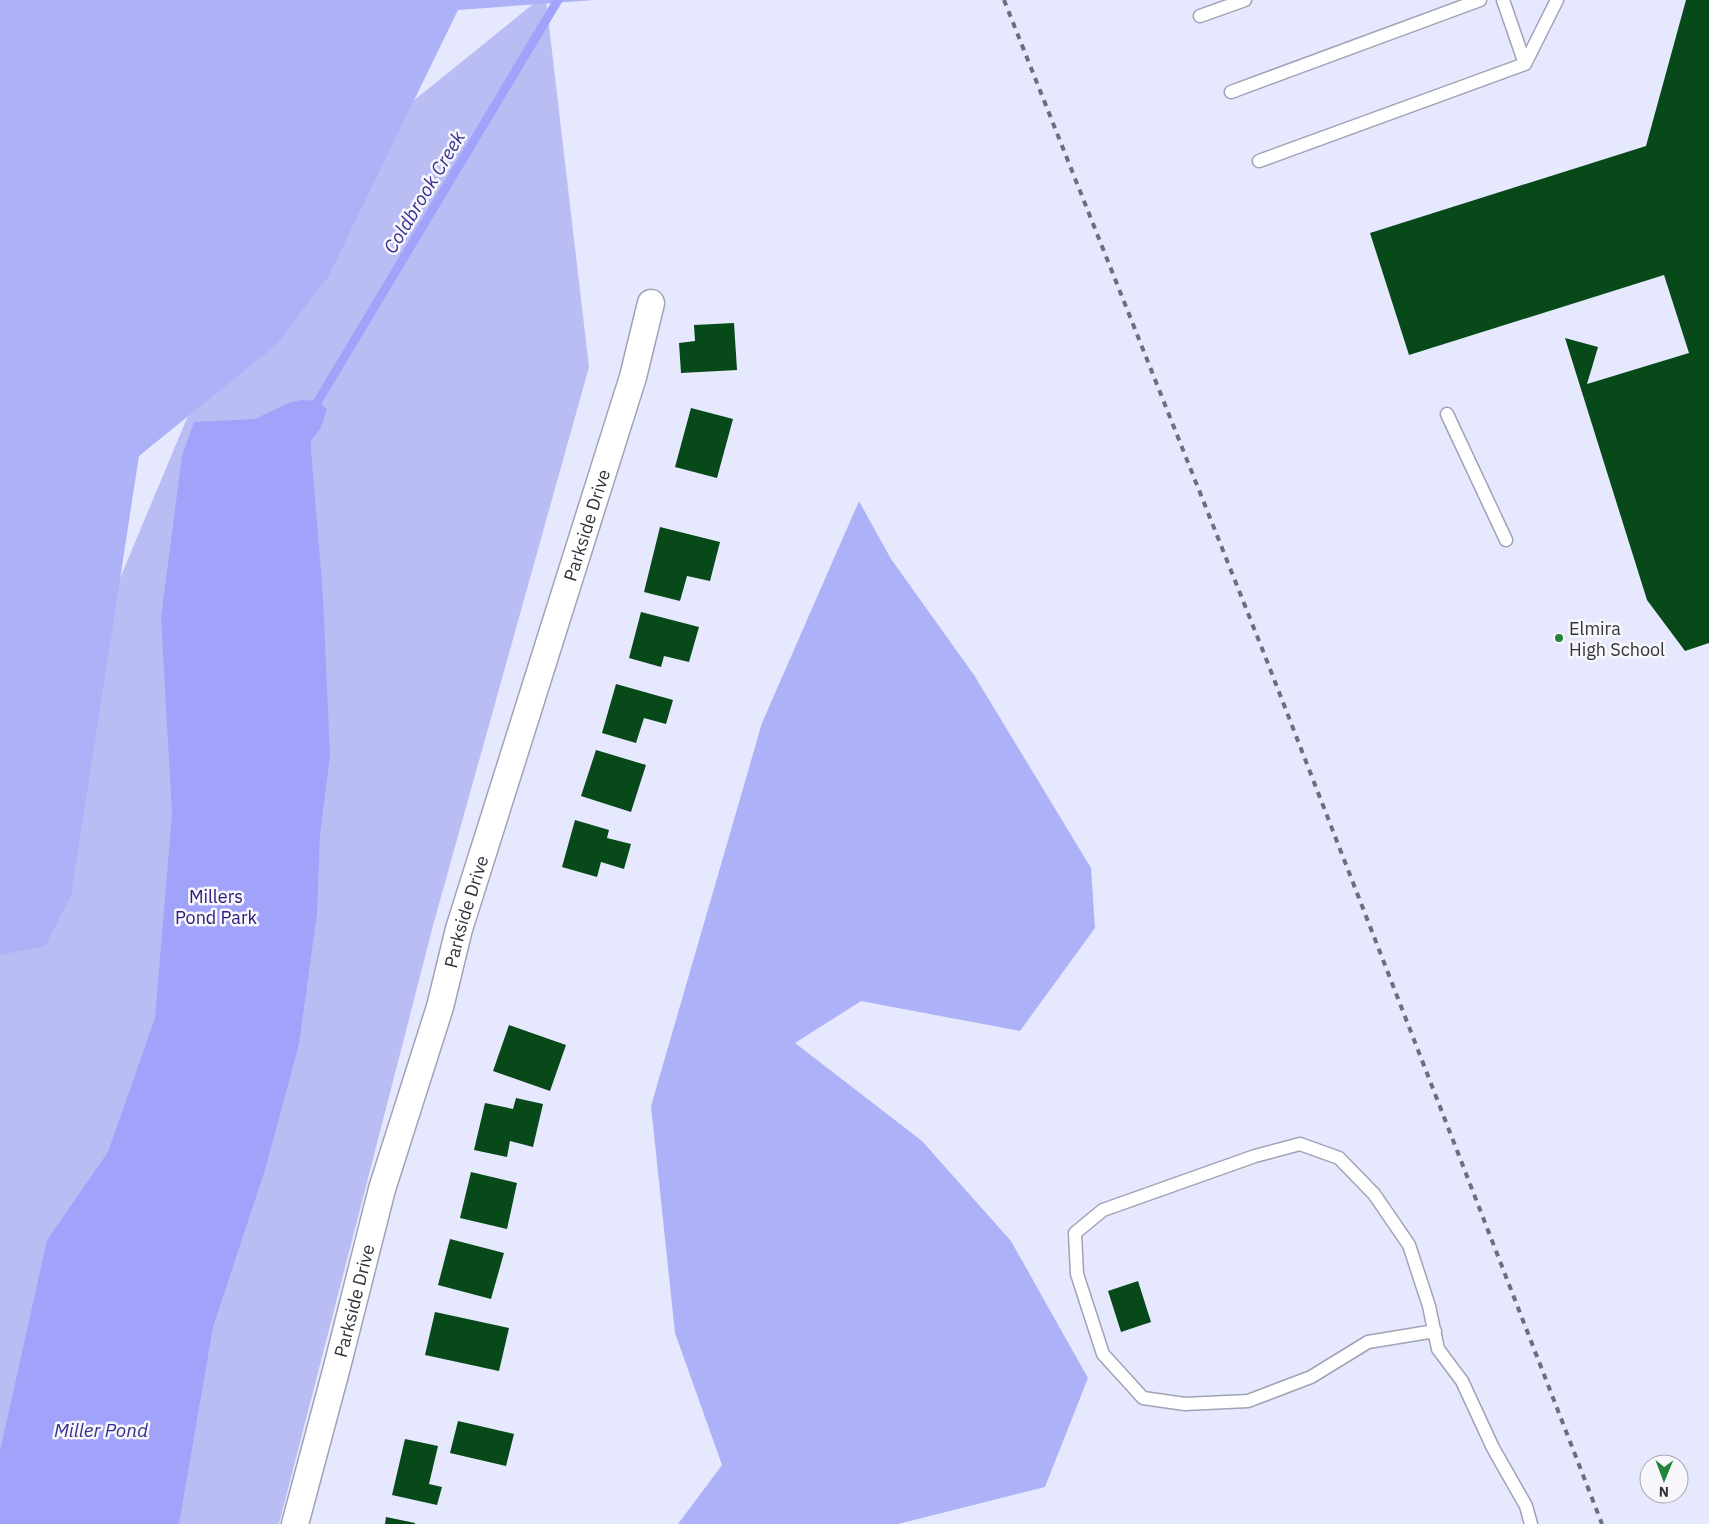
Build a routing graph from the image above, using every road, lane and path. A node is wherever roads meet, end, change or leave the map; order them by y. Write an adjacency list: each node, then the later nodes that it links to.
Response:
1 (1245, 0): 5 (lane)
2 (1480, 0): 7 (lane)
3 (1503, 0): 6 (lane)
4 (1556, 0): 6 (lane)
5 (1200, 16)
6 (1525, 64): 8 (lane)
7 (1231, 92)
8 (1259, 161)
9 (652, 303): 13 (street, Parkside Drive)
10 (1447, 414): 11 (lane)
11 (1506, 540)
12 (1435, 1331): 12 (lane); 14 (lane)
13 (295, 1524)
14 (1531, 1524)

